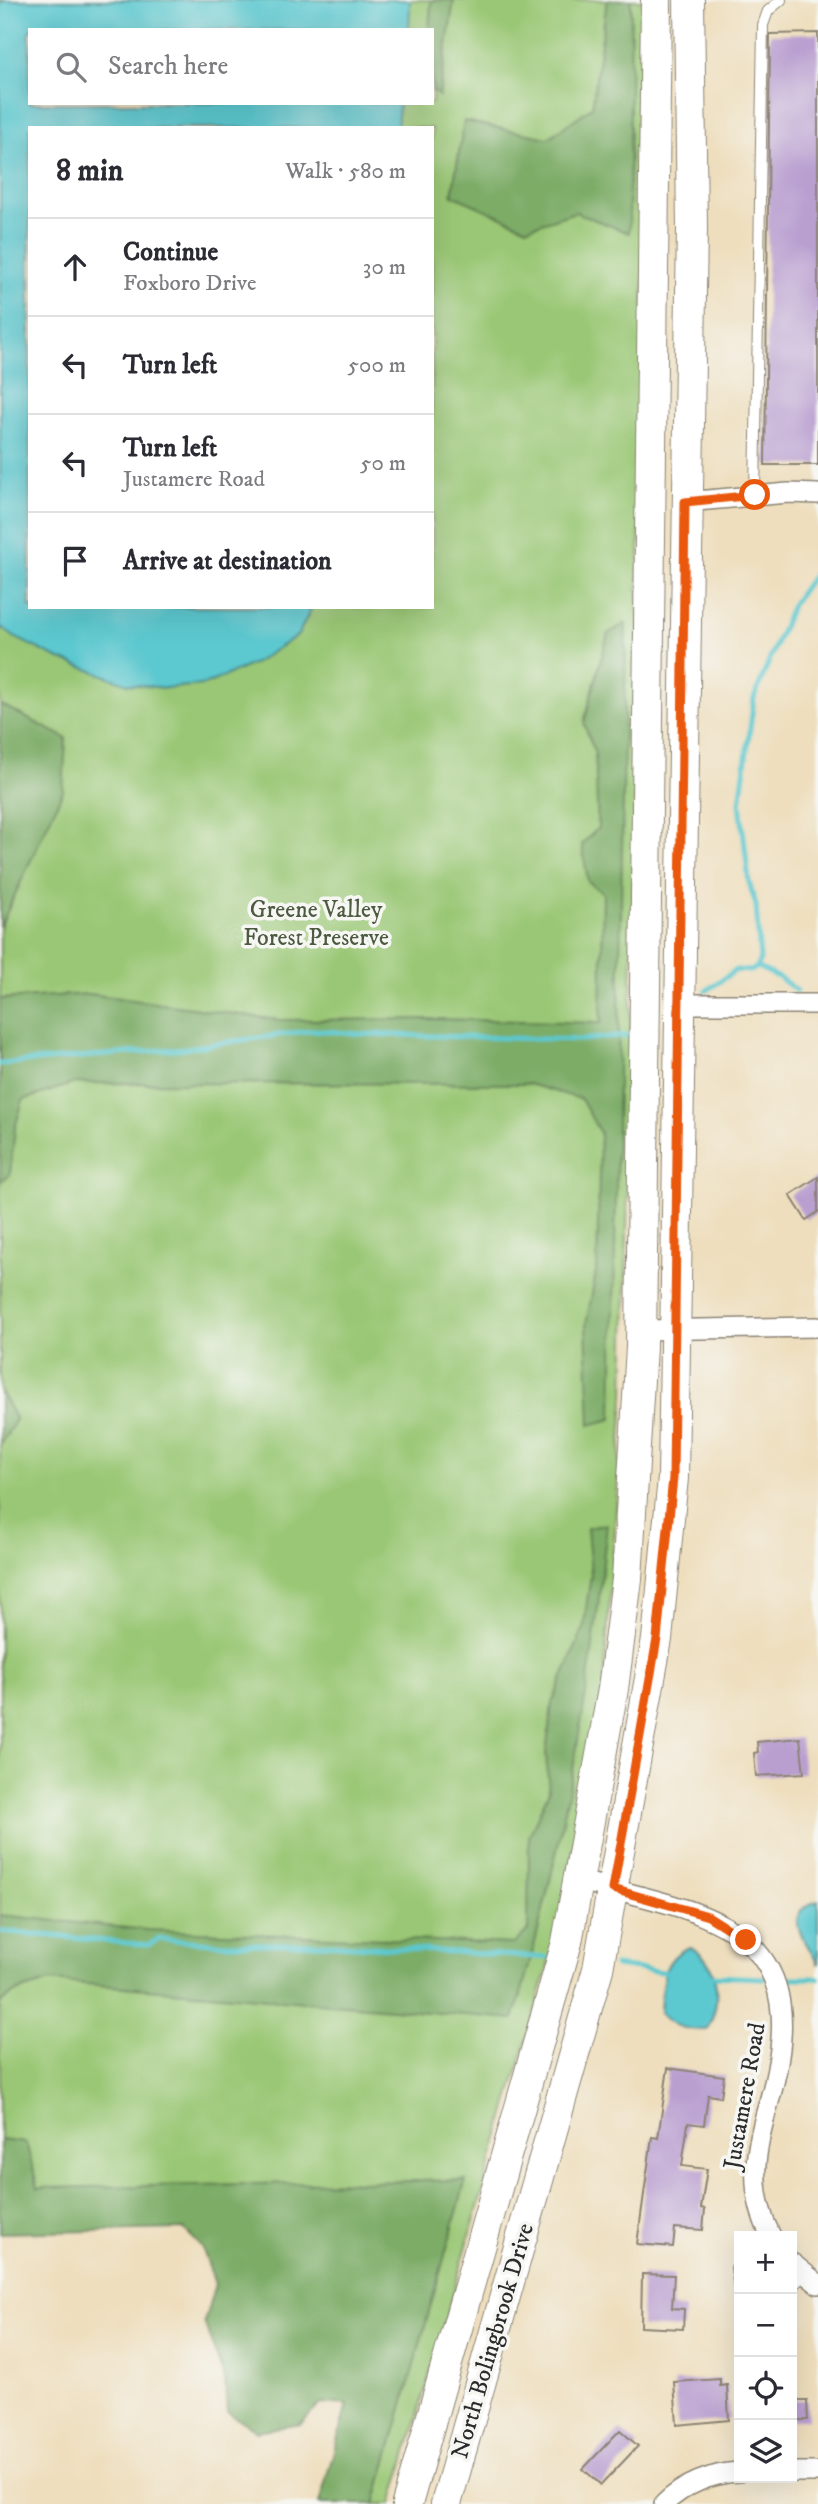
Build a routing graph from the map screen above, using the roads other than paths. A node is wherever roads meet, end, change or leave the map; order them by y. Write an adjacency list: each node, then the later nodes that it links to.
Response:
1 (656, 0): 10 (main road, North Bolingbrook Drive)
2 (689, 0): 6 (main road, North Bolingbrook Drive)
3 (782, 0): 5 (lane)
4 (818, 494): 5 (street)
5 (755, 495): 6 (street)
6 (685, 502): 7 (main road, North Bolingbrook Drive)
7 (679, 1004): 8 (street); 11 (main road, North Bolingbrook Drive)
8 (818, 1004)
9 (818, 1326): 11 (street)
10 (641, 1329): 11 (street); 12 (main road, North Bolingbrook Drive)
11 (676, 1329): 13 (main road, North Bolingbrook Drive)
12 (580, 1881): 13 (street, Justamere Road); 18 (main road, North Bolingbrook Drive)
13 (613, 1889): 14 (street, Justamere Road); 19 (main road, North Bolingbrook Drive)
14 (767, 2231)
15 (734, 2472): 20 (street)
16 (797, 2472): 17 (street)
17 (818, 2472)
18 (407, 2504)
19 (446, 2504)
20 (664, 2504)

